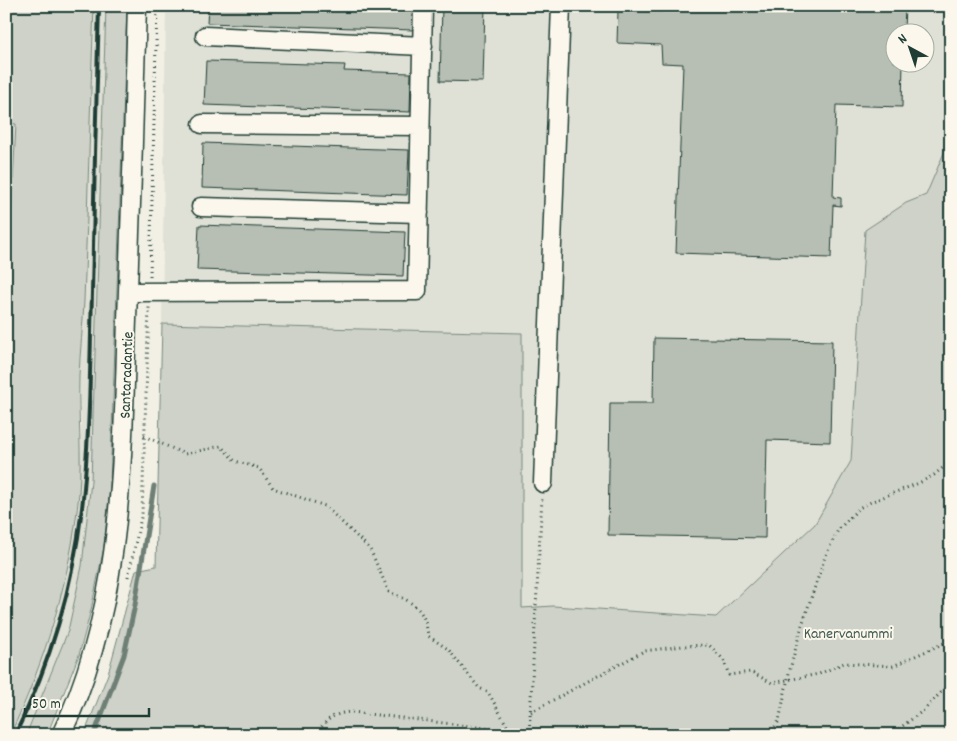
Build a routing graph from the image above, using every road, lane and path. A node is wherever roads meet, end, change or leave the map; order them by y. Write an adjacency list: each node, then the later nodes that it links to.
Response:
1 (137, 6): 10 (street, Santaradantie)
2 (424, 6): 5 (street)
3 (561, 6): 13 (street)
4 (205, 36): 5 (street)
5 (423, 46): 7 (street)
6 (202, 124): 7 (street)
7 (420, 126): 9 (street)
8 (201, 207): 9 (street)
9 (419, 213): 10 (street)
10 (128, 292): 19 (street, Santaradantie)
11 (144, 436): 18 (path)
12 (951, 461): 15 (path)
13 (543, 483): 17 (path)
14 (951, 640): 15 (path)
15 (788, 680): 17 (path); 23 (path)
16 (951, 682): 24 (path)
17 (531, 712): 22 (path)
18 (510, 731): 20 (path); 21 (path)
19 (60, 735)
20 (316, 735)
21 (523, 735)
22 (529, 735)
23 (769, 735)
24 (891, 735)

